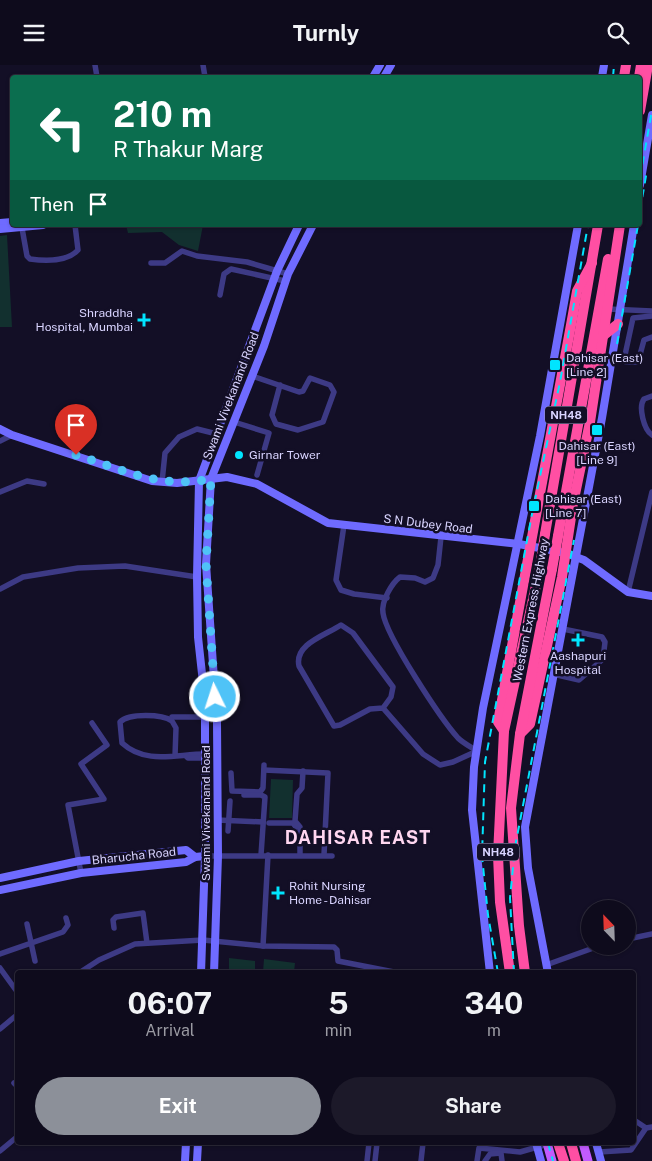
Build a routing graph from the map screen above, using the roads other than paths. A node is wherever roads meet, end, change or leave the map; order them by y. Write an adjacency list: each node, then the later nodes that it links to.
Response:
1 (648, 65): 2 (highway)
2 (642, 100)
3 (652, 115): 4 (street)
4 (642, 173)
5 (29, 227): 14 (street)
6 (74, 227): 14 (street)
7 (298, 227): 19 (street, Swami Vivekanand Road)
8 (312, 227): 20 (street, Swami Vivekanand Road)
9 (578, 227): 51 (street)
10 (598, 227): 17 (highway, Western Express Highway / NH48)
11 (614, 227): 18 (highway, Western Express Highway / NH48)
12 (620, 227): 22 (highway)
13 (634, 227): 23 (street)
14 (22, 228): 15 (street)
15 (0, 229)
16 (151, 263): 19 (street)
17 (592, 263): 52 (highway); 65 (highway, Western Express Highway / NH48, bridge)
18 (606, 272): 22 (highway); 66 (highway, Western Express Highway / NH48, bridge)
19 (275, 274): 20 (street); 21 (street); 31 (street, Swami Vivekanand Road)
20 (287, 278): 32 (street, Swami Vivekanand Road)
21 (220, 295)
22 (608, 309): 23 (street); 29 (highway)
23 (620, 310): 24 (street); 28 (street)
24 (633, 311): 25 (street); 27 (street)
25 (652, 311)
26 (652, 316): 27 (street)
27 (633, 318): 30 (street)
28 (618, 324): 29 (highway); 53 (street)
29 (604, 335): 53 (highway)
30 (652, 337)
31 (244, 359): 32 (street); 38 (street, Swami Vivekanand Road)
32 (257, 364): 33 (street, Swami Vivekanand Road)
33 (252, 376): 34 (street); 36 (street, Swami Vivekanand Road)
34 (280, 385): 34 (street)
35 (652, 396): 40 (street)
36 (234, 422): 42 (street); 43 (street, Swami Vivekanand Road)
37 (0, 429): 39 (street, S N Dubey Road)
38 (217, 434): 44 (street, Swami Vivekanand Road); 45 (street)
39 (12, 435): 41 (street); 45 (street, S N Dubey Road)
40 (652, 435)
41 (0, 441)
42 (257, 475)
43 (211, 479): 44 (street, S N Dubey Road); 49 (street, S N Dubey Road); 74 (street, Swami Vivekanand Road)
44 (199, 481): 45 (street, S N Dubey Road); 54 (street, Swami Vivekanand Road)
45 (162, 482)
46 (44, 484): 47 (street)
47 (0, 492)
48 (652, 493): 56 (street)
49 (344, 525): 50 (street, S N Dubey Road); 58 (street)
50 (441, 537): 51 (street, S N Dubey Road); 58 (street)
51 (519, 545): 52 (street, S N Dubey Road); 67 (street)
52 (530, 546): 53 (street, S N Dubey Road); 65 (highway)
53 (571, 555): 56 (street, S N Dubey Road); 59 (street); 66 (highway)
54 (197, 577): 55 (street); 63 (street, Swami Vivekanand Road)
55 (0, 589)
56 (628, 592): 57 (street, S N Dubey Road)
57 (652, 596)
58 (387, 598): 67 (street)
59 (563, 629): 60 (street); 60 (street)
60 (553, 674): 104 (street)
61 (383, 708): 61 (street); 67 (street)
62 (172, 717): 63 (street)
63 (205, 717): 69 (street, Swami Vivekanand Road)
64 (92, 723): 86 (street)
65 (504, 731): 110 (highway, Western Express Highway / NH48)
66 (520, 734): 111 (highway, Western Express Highway / NH48)
67 (477, 751): 109 (street)
68 (176, 756): 68 (street); 69 (street)
69 (205, 756): 85 (street, Swami Vivekanand Road)
70 (303, 771): 71 (street); 78 (street); 81 (street)
71 (231, 773)
72 (244, 795): 76 (street)
73 (230, 801): 75 (street)
74 (217, 820): 75 (street); 83 (street, Swami Vivekanand Road)
75 (229, 821): 76 (street); 77 (street)
76 (266, 822): 78 (street); 79 (street)
77 (228, 831)
78 (300, 836): 80 (street)
79 (264, 855): 80 (street, Bharucha Road); 83 (street, Bharucha Road); 99 (street)
80 (300, 855): 81 (street, Bharucha Road)
81 (324, 855): 82 (street, Bharucha Road)
82 (332, 855)
83 (218, 856): 85 (street, Bharucha Road); 96 (street, Swami Vivekanand Road)
84 (195, 857): 85 (street, Bharucha Road); 86 (street); 87 (street, Bharucha Road)
85 (205, 857): 95 (street, Swami Vivekanand Road)
86 (79, 861): 87 (street); 88 (street)
87 (81, 873): 89 (street, Bharucha Road)
88 (0, 878)
89 (0, 890)
90 (66, 918): 97 (street)
91 (27, 924): 97 (street)
92 (114, 928): 98 (street)
93 (651, 936): 94 (street)
94 (636, 938)
95 (203, 940): 96 (street); 98 (street); 106 (street, Swami Vivekanand Road)
96 (216, 941): 99 (street); 107 (street, Swami Vivekanand Road)
97 (31, 943): 100 (street); 102 (street)
98 (147, 943): 105 (street)
99 (263, 947): 108 (street)
100 (0, 954)
101 (581, 954): 104 (street)
102 (36, 961)
103 (0, 968): 112 (street)
104 (547, 969)
105 (84, 970)
106 (201, 970)
107 (214, 970)
108 (383, 970)
109 (490, 970)
110 (509, 970)
111 (525, 970)
112 (15, 989)
113 (15, 1016): 114 (street)
114 (0, 1029)
115 (636, 1121): 116 (street)
116 (649, 1128): 118 (street)
117 (15, 1138): 131 (street)
118 (636, 1143)
119 (186, 1145): 133 (street)
120 (198, 1145): 134 (street)
121 (369, 1145): 135 (street)
122 (377, 1145): 136 (street)
123 (423, 1145): 137 (street)
124 (536, 1145): 138 (street); 141 (street)
125 (551, 1145): 142 (main road)
126 (552, 1145): 143 (highway)
127 (572, 1145): 144 (highway)
128 (584, 1145): 145 (main road)
129 (597, 1145): 132 (street)
130 (634, 1145): 132 (street)
131 (0, 1151)
132 (599, 1152): 146 (street)
133 (186, 1161)
134 (196, 1161)
135 (367, 1161)
136 (375, 1161)
137 (421, 1161)
138 (477, 1161)
139 (484, 1161): 140 (street)
140 (502, 1161)
141 (541, 1161)
142 (552, 1161)
143 (564, 1161)
144 (576, 1161)
145 (588, 1161)
146 (601, 1161)

